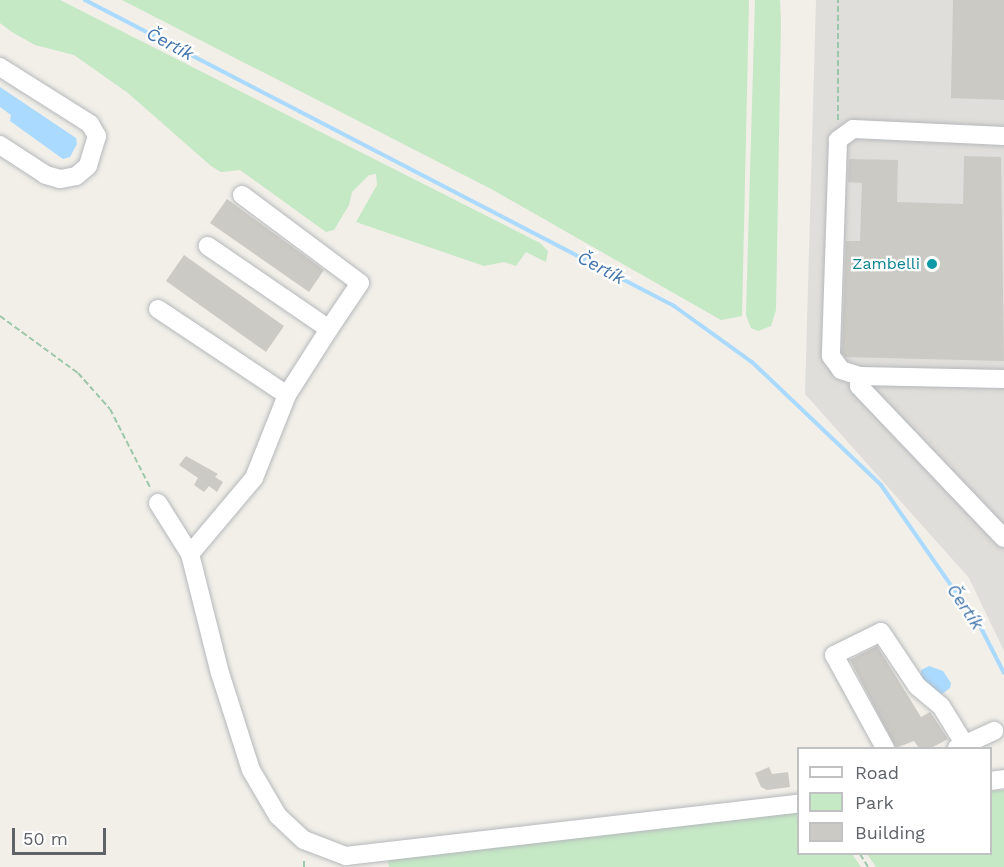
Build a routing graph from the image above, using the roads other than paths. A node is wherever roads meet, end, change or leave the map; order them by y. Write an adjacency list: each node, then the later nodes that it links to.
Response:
1 (0, 67): 3 (lane)
2 (1004, 136): 8 (lane)
3 (0, 145)
4 (242, 195): 7 (lane)
5 (208, 246): 7 (lane)
6 (158, 309): 10 (lane)
7 (329, 329): 10 (lane)
8 (859, 376): 9 (lane); 12 (lane)
9 (1004, 379)
10 (287, 395): 13 (lane)
11 (158, 503): 13 (lane)
12 (1004, 538)
13 (190, 554): 17 (lane)
14 (994, 730): 16 (lane)
15 (884, 747): 16 (lane)
16 (963, 747)
17 (797, 804)

